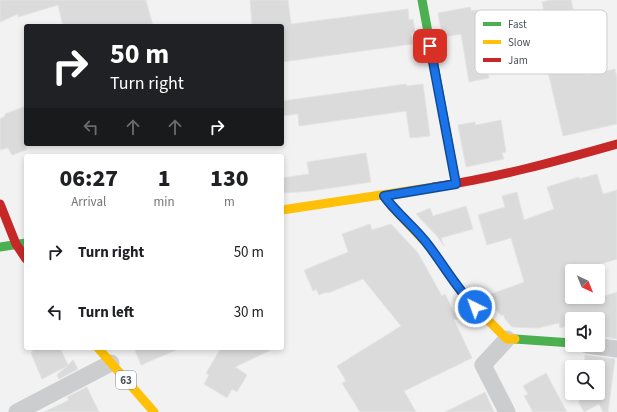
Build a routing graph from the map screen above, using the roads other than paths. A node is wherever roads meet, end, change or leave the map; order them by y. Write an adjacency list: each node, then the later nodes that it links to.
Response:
1 (422, 0): 3 (street)
2 (617, 144): 3 (street)
3 (456, 184): 4 (street)
4 (384, 196): 6 (street); 11 (street)
5 (0, 204): 8 (street)
6 (284, 210)
7 (24, 243): 8 (street)
8 (16, 244): 9 (street); 10 (street)
9 (0, 247)
10 (24, 255)
11 (507, 339): 12 (street); 19 (street)
12 (565, 343)
13 (605, 347): 14 (street)
14 (617, 349)
15 (100, 350): 16 (street, 63)
16 (112, 363): 17 (street); 18 (street, 63)
17 (18, 412)
18 (154, 412)
19 (506, 412)

